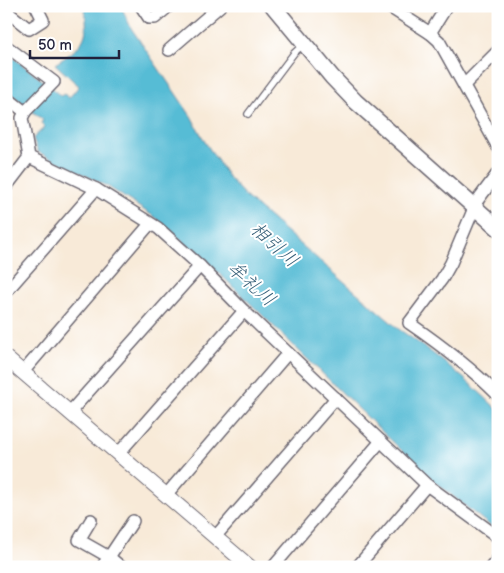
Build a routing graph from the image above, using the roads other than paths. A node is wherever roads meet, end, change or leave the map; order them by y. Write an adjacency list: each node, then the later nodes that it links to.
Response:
1 (36, 6): 8 (street)
2 (141, 6): 3 (street)
3 (169, 6)
4 (220, 6): 12 (street)
5 (273, 6): 10 (main road)
6 (388, 6): 9 (street)
7 (447, 6): 9 (street)
8 (6, 10)
9 (430, 33): 14 (street)
10 (304, 44): 17 (lane); 23 (main road)
11 (6, 46): 16 (street)
12 (169, 50)
13 (498, 51): 14 (street)
14 (464, 85): 18 (street)
15 (7, 99): 16 (street)
16 (25, 112): 19 (street)
17 (248, 114)
18 (498, 147)
19 (29, 157): 21 (street); 22 (street)
20 (498, 173): 23 (street)
21 (6, 186)
22 (96, 189): 24 (street); 27 (street)
23 (474, 207): 25 (main road); 32 (street)
24 (150, 224): 26 (street); 31 (street)
25 (498, 228)
26 (200, 266): 28 (street); 34 (street)
27 (6, 292)
28 (244, 311): 29 (street); 36 (street)
29 (288, 353): 33 (street); 38 (street)
30 (6, 358): 31 (street)
31 (23, 372): 34 (street)
32 (498, 395)
33 (336, 398): 35 (street); 41 (street)
34 (70, 412): 36 (street)
35 (381, 441): 37 (street); 49 (street)
36 (118, 454): 38 (street)
37 (427, 485): 42 (street); 45 (street)
38 (166, 495): 41 (street)
39 (92, 520): 43 (street)
40 (133, 521): 43 (street)
41 (215, 536): 48 (street)
42 (498, 537)
43 (109, 557): 46 (street); 47 (street)
44 (498, 559): 50 (street)
45 (360, 566)
46 (102, 567)
47 (121, 567)
48 (250, 567)
49 (273, 567)
50 (491, 567)

